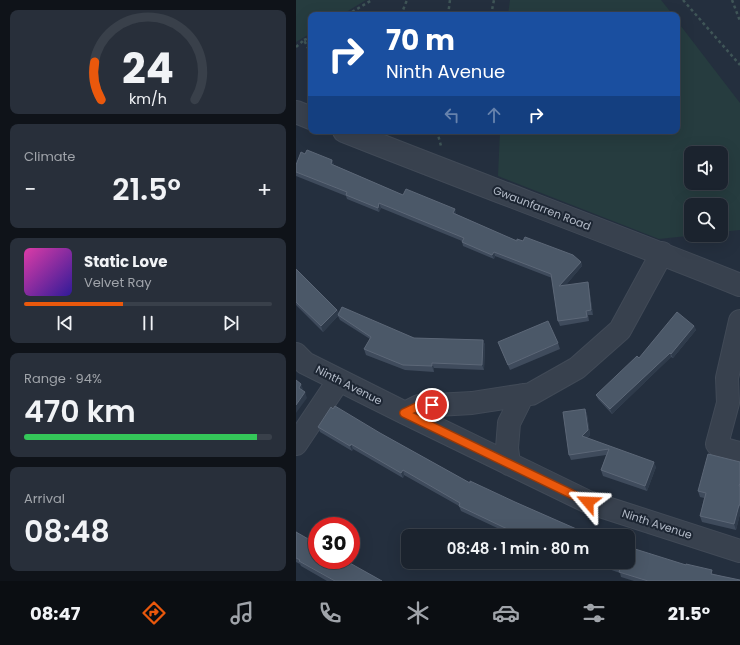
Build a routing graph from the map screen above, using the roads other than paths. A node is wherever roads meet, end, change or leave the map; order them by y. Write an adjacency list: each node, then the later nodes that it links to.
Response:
1 (296, 112): 2 (street)
2 (308, 117)
3 (351, 134): 4 (street, Gwaunfarren Road)
4 (662, 253): 5 (street, Gwaunfarren Road); 9 (street)
5 (740, 285)
6 (740, 321): 12 (street)
7 (296, 354): 8 (street, Ninth Avenue)
8 (339, 380): 10 (street, Ninth Avenue); 11 (street)
9 (523, 395): 10 (street); 13 (street)
10 (404, 413): 13 (street, Ninth Avenue)
11 (296, 444)
12 (740, 453)
13 (509, 464): 14 (street, Ninth Avenue)
14 (740, 551)

